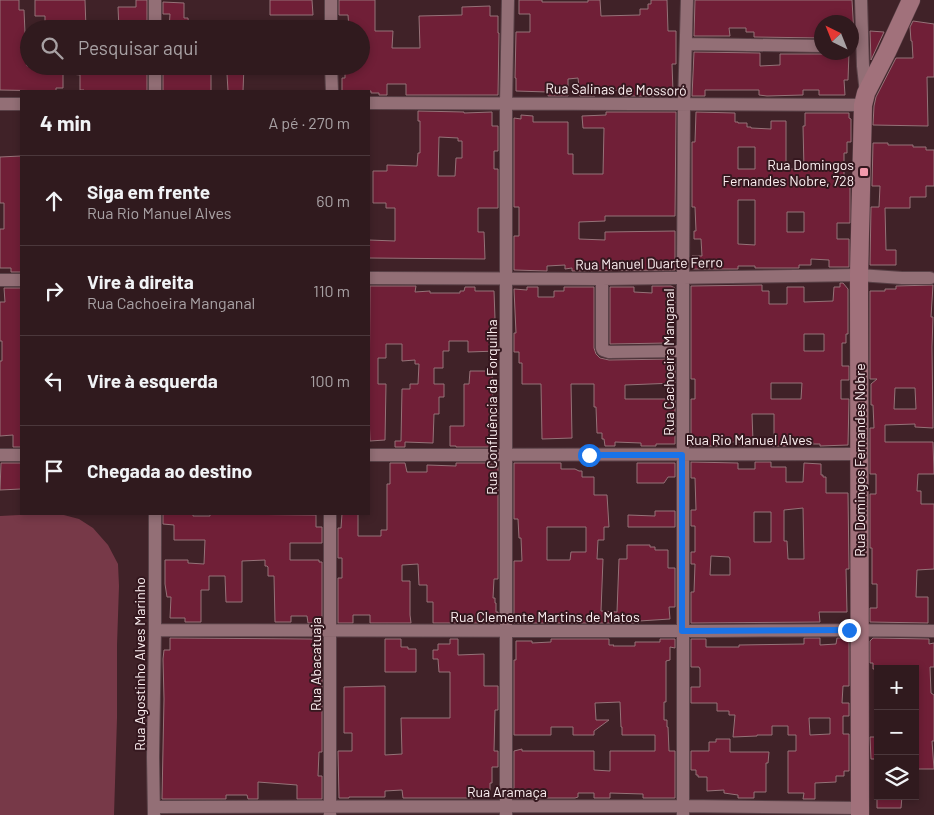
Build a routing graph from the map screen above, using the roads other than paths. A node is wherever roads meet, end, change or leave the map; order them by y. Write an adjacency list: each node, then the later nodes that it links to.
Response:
1 (155, 0): 7 (street)
2 (331, 0): 8 (street)
3 (508, 0): 19 (street, Rua Confluência da Forquilha)
4 (687, 0): 10 (street, Rua Cachoeira Manganal)
5 (861, 0): 9 (street, Rua Domingos Fernandes Nobre)
6 (911, 0): 17 (street)
7 (155, 20)
8 (331, 20)
9 (859, 24)
10 (687, 44): 11 (street); 22 (street, Rua Cachoeira Manganal)
11 (814, 46)
12 (859, 53): 17 (street, Rua Domingos Fernandes Nobre)
13 (155, 75): 15 (street)
14 (331, 75): 16 (street)
15 (156, 90)
16 (332, 90)
17 (864, 99): 22 (street, Rua Salinas de Mossoró); 23 (street, Rua Domingos Fernandes Nobre)
18 (370, 103): 19 (street, Rua Salinas de Mossoró)
19 (506, 103): 22 (street, Rua Salinas de Mossoró); 26 (street, Rua Confluência da Forquilha)
20 (0, 104): 21 (street)
21 (20, 104)
22 (684, 105): 28 (street, Rua Cachoeira Manganal)
23 (859, 275): 25 (street, Rua Manuel Duarte Ferro); 28 (street, Rua Manuel Duarte Ferro); 32 (street, Rua Domingos Fernandes Nobre)
24 (370, 278): 26 (street, Rua Manuel Duarte Ferro)
25 (930, 278)
26 (506, 279): 27 (street, Rua Manuel Duarte Ferro); 37 (street, Rua Confluência da Forquilha)
27 (602, 279): 28 (street, Rua Manuel Duarte Ferro); 31 (street)
28 (683, 279): 31 (street, Rua Cachoeira Manganal)
29 (0, 280): 30 (street)
30 (20, 280)
31 (683, 351): 36 (street, Rua Cachoeira Manganal)
32 (859, 454): 36 (street, Rua Rio Manuel Alves); 40 (street, Rua Domingos Fernandes Nobre)
33 (0, 455): 34 (street)
34 (20, 455)
35 (370, 455): 37 (street, Rua Rio Manuel Alves)
36 (682, 455): 37 (street, Rua Rio Manuel Alves); 44 (street, Rua Cachoeira Manganal)
37 (506, 456): 43 (street, Rua Confluência da Forquilha)
38 (155, 515): 41 (street, Rua Agostinho Alves Marinho)
39 (330, 515): 42 (street, Rua Abacatuaja)
40 (861, 629): 44 (street, Rua Clemente Martins de Matos); 45 (street, Rua Clemente Martins de Matos); 50 (street, Rua Domingos Fernandes Nobre)
41 (155, 630): 42 (street, Rua Clemente Martins de Matos); 46 (street, Rua Agostinho Alves Marinho)
42 (330, 631): 43 (street, Rua Clemente Martins de Matos); 47 (street, Rua Abacatuaja)
43 (505, 631): 44 (street, Rua Clemente Martins de Matos); 48 (street, Rua Confluência da Forquilha)
44 (682, 631): 49 (street, Rua Cachoeira Manganal)
45 (934, 631)
46 (154, 811): 47 (street, Rua Aramaça)
47 (330, 811): 48 (street, Rua Aramaça)
48 (506, 811): 49 (street, Rua Aramaça)
49 (683, 811): 50 (street, Rua Aramaça)
50 (860, 811)

